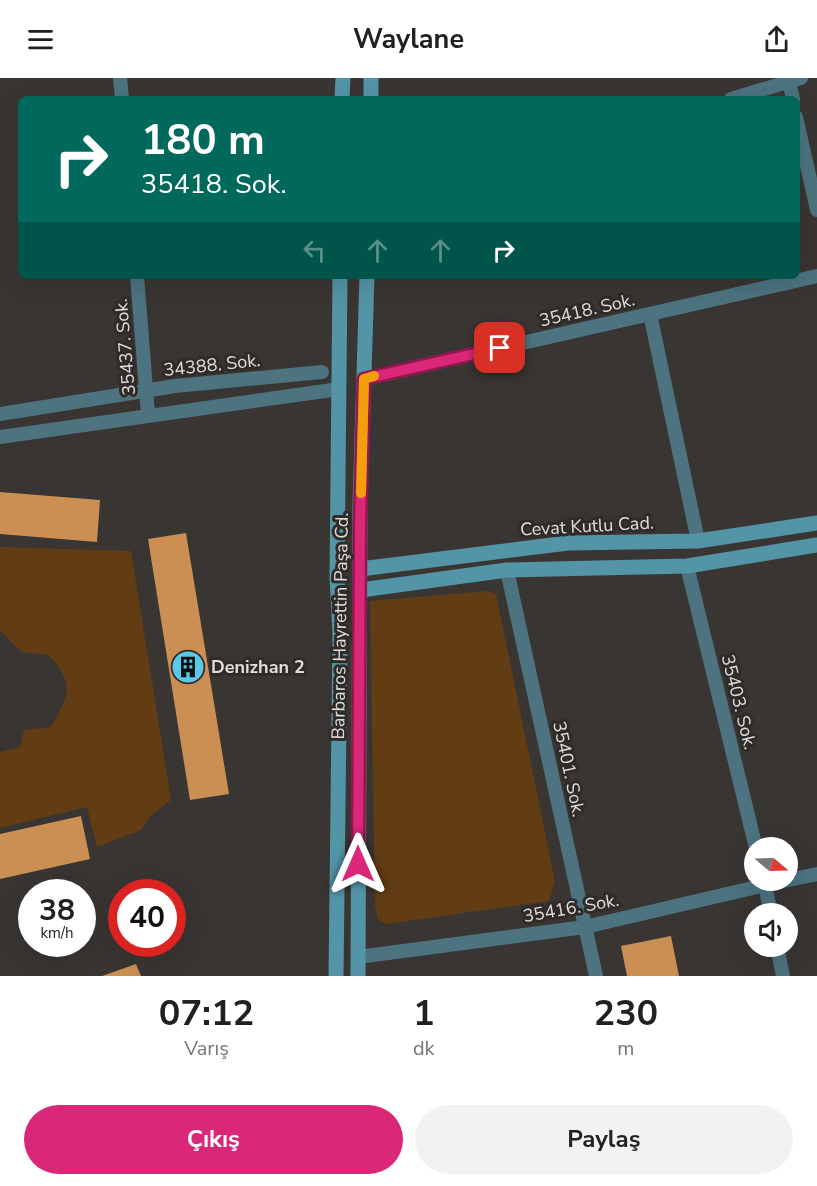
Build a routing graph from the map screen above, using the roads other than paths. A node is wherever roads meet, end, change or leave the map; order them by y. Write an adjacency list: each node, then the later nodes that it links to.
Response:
1 (120, 78): 5 (street)
2 (343, 78): 6 (street)
3 (371, 78): 7 (street)
4 (793, 79): 8 (street); 9 (street)
5 (122, 96)
6 (342, 96)
7 (370, 96)
8 (739, 96)
9 (793, 96)
10 (800, 135): 11 (street)
11 (817, 210)
12 (817, 276): 16 (street, 35418. Sok.)
13 (137, 279): 20 (street, 35437. Sok.)
14 (340, 279): 19 (street, Barbaros Hayrettin Paşa Cd.)
15 (367, 279): 18 (street, Barbaros Hayrettin Paşa Cd.)
16 (650, 314): 18 (street, 35418. Sok.); 25 (street)
17 (322, 372): 20 (street, 34388. Sok.)
18 (364, 379): 28 (street, Barbaros Hayrettin Paşa Cd.)
19 (339, 389): 22 (street); 38 (street, Barbaros Hayrettin Paşa Cd.)
20 (146, 392): 21 (street, 34388. Sok.); 22 (street, 35437. Sok.)
21 (0, 414)
22 (148, 414): 23 (street)
23 (0, 437)
24 (817, 523): 25 (street, Cevat Kutlu Cad.)
25 (698, 541): 28 (street, Cevat Kutlu Cad.)
26 (817, 545): 27 (street)
27 (687, 566): 29 (street); 31 (street, 35403. Sok.)
28 (360, 569): 30 (street, Barbaros Hayrettin Paşa Cd.)
29 (507, 570): 30 (street); 35 (street, 35401. Sok.)
30 (361, 590): 36 (street, Barbaros Hayrettin Paşa Cd.)
31 (753, 837)
32 (817, 874): 33 (street, 35416. Sok.)
33 (798, 878)
34 (744, 888): 35 (street, 35416. Sok.)
35 (585, 927): 36 (street, 35416. Sok.); 40 (street, 35401. Sok.)
36 (358, 957): 39 (street, Barbaros Hayrettin Paşa Cd.)
37 (779, 957): 41 (street)
38 (336, 976)
39 (358, 976)
40 (596, 976)
41 (783, 976)

